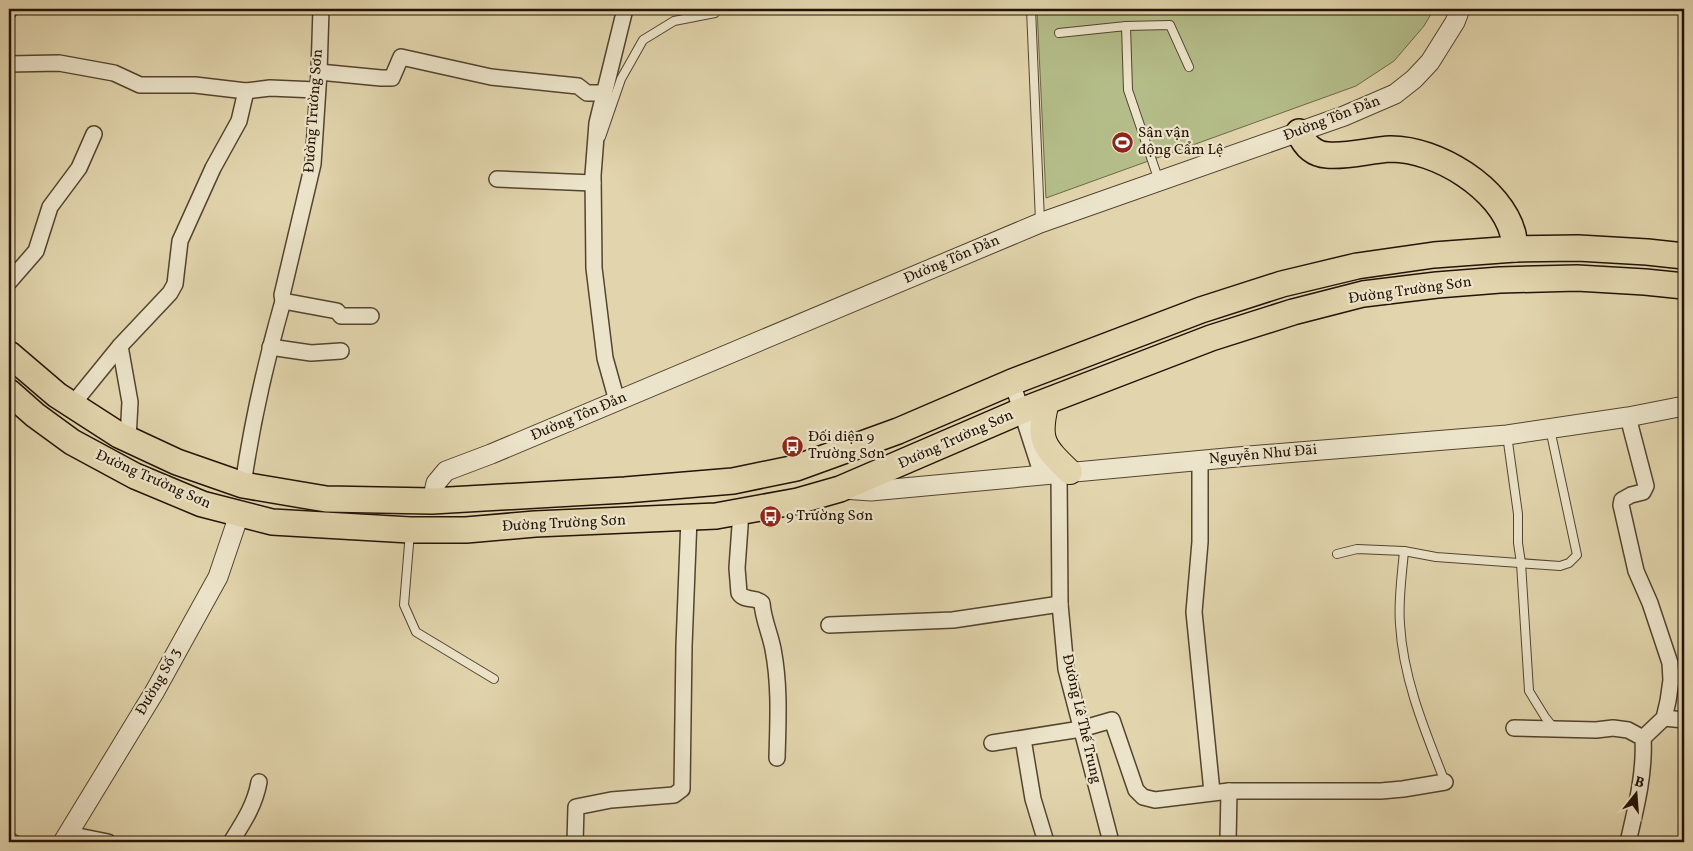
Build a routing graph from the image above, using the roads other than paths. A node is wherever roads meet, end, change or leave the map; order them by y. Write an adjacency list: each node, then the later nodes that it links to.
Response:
1 (320, 9): 10 (street, Đường Trường Sơn)
2 (625, 9): 13 (street)
3 (1031, 9): 20 (lane)
4 (1460, 9): 14 (street, Đường Tôn Đản)
5 (715, 13): 16 (lane)
6 (1126, 26): 7 (lane); 9 (lane); 18 (lane)
7 (1059, 33)
8 (9, 64): 12 (street)
9 (1189, 67)
10 (319, 72): 11 (street, Đường Trường Sơn); 13 (street)
11 (316, 90): 12 (street); 25 (street, Đường Trường Sơn)
12 (246, 92): 27 (street)
13 (604, 93): 16 (street)
14 (1299, 132): 18 (street, Đường Tôn Đản); 21 (highway)
15 (94, 134): 23 (street)
16 (594, 153): 19 (street)
17 (497, 179): 19 (street)
18 (1159, 181): 20 (street, Đường Tôn Đản)
19 (593, 183): 33 (street)
20 (1040, 223): 33 (street, Đường Tôn Đản)
21 (1515, 249): 22 (highway, Đường Trường Sơn); 31 (highway, Đường Trường Sơn)
22 (1684, 256)
23 (9, 282)
24 (1684, 286): 34 (highway, Đường Trường Sơn)
25 (283, 301): 26 (street); 28 (street, Đường Trường Sơn)
26 (371, 316)
27 (120, 346): 35 (street); 41 (street)
28 (270, 346): 29 (street); 44 (street, Đường Trường Sơn)
29 (341, 351)
30 (9, 354): 35 (highway, Đường Trường Sơn)
31 (1012, 382): 37 (street, Đường Lê Thế Trung); 46 (highway, Đường Trường Sơn)
32 (9, 392): 48 (highway, Đường Trường Sơn)
33 (617, 400): 46 (street, Đường Tôn Đản)
34 (1047, 402): 37 (highway, Đường Trường Sơn); 43 (main road)
35 (72, 405): 41 (highway, Đường Trường Sơn)
36 (1684, 406): 38 (street, Nguyễn Như Đãi)
37 (1021, 411): 43 (street, Đường Lê Thế Trung); 45 (highway, Đường Trường Sơn)
38 (1628, 418): 39 (street, Nguyễn Như Đãi); 57 (street)
39 (1550, 429): 40 (street, Nguyễn Như Đãi); 53 (lane)
40 (1507, 435): 42 (street, Nguyễn Như Đãi); 53 (lane)
41 (128, 439): 44 (highway, Đường Trường Sơn)
42 (1200, 460): 43 (street, Nguyễn Như Đãi); 69 (street)
43 (1057, 473): 45 (street, Nguyễn Như Đãi); 54 (street, Đường Lê Thế Trung)
44 (243, 485): 46 (highway, Đường Trường Sơn)
45 (840, 489): 47 (highway, Đường Trường Sơn)
46 (432, 500)
47 (741, 512): 49 (highway, Đường Trường Sơn); 65 (street)
48 (239, 515): 50 (highway, Đường Trường Sơn); 71 (street, Đường Số 3)
49 (690, 518): 50 (highway, Đường Trường Sơn); 75 (street)
50 (410, 530): 56 (lane)
51 (1404, 551): 52 (lane); 53 (lane); 67 (lane)
52 (1337, 554)
53 (1521, 563): 60 (lane)
54 (1060, 604): 55 (street); 61 (street, Đường Lê Thế Trung)
55 (829, 625)
56 (494, 679)
57 (1664, 718): 58 (street); 63 (street)
58 (1684, 720)
59 (1514, 728): 60 (street)
60 (1556, 729): 63 (street)
61 (1081, 730): 62 (street); 69 (street); 77 (street, Đường Lê Thế Trung)
62 (1023, 738): 64 (street); 76 (street)
63 (1643, 738): 79 (street)
64 (992, 744)
65 (776, 758)
66 (259, 782): 74 (street)
67 (1445, 782): 68 (street)
68 (1229, 791): 69 (street); 78 (street)
69 (1212, 792)
70 (9, 836): 72 (lane)
71 (65, 838): 73 (street)
72 (20, 842)
73 (108, 842)
74 (231, 842)
75 (575, 842)
76 (1046, 842)
77 (1110, 842)
78 (1228, 842)
79 (1628, 842)

